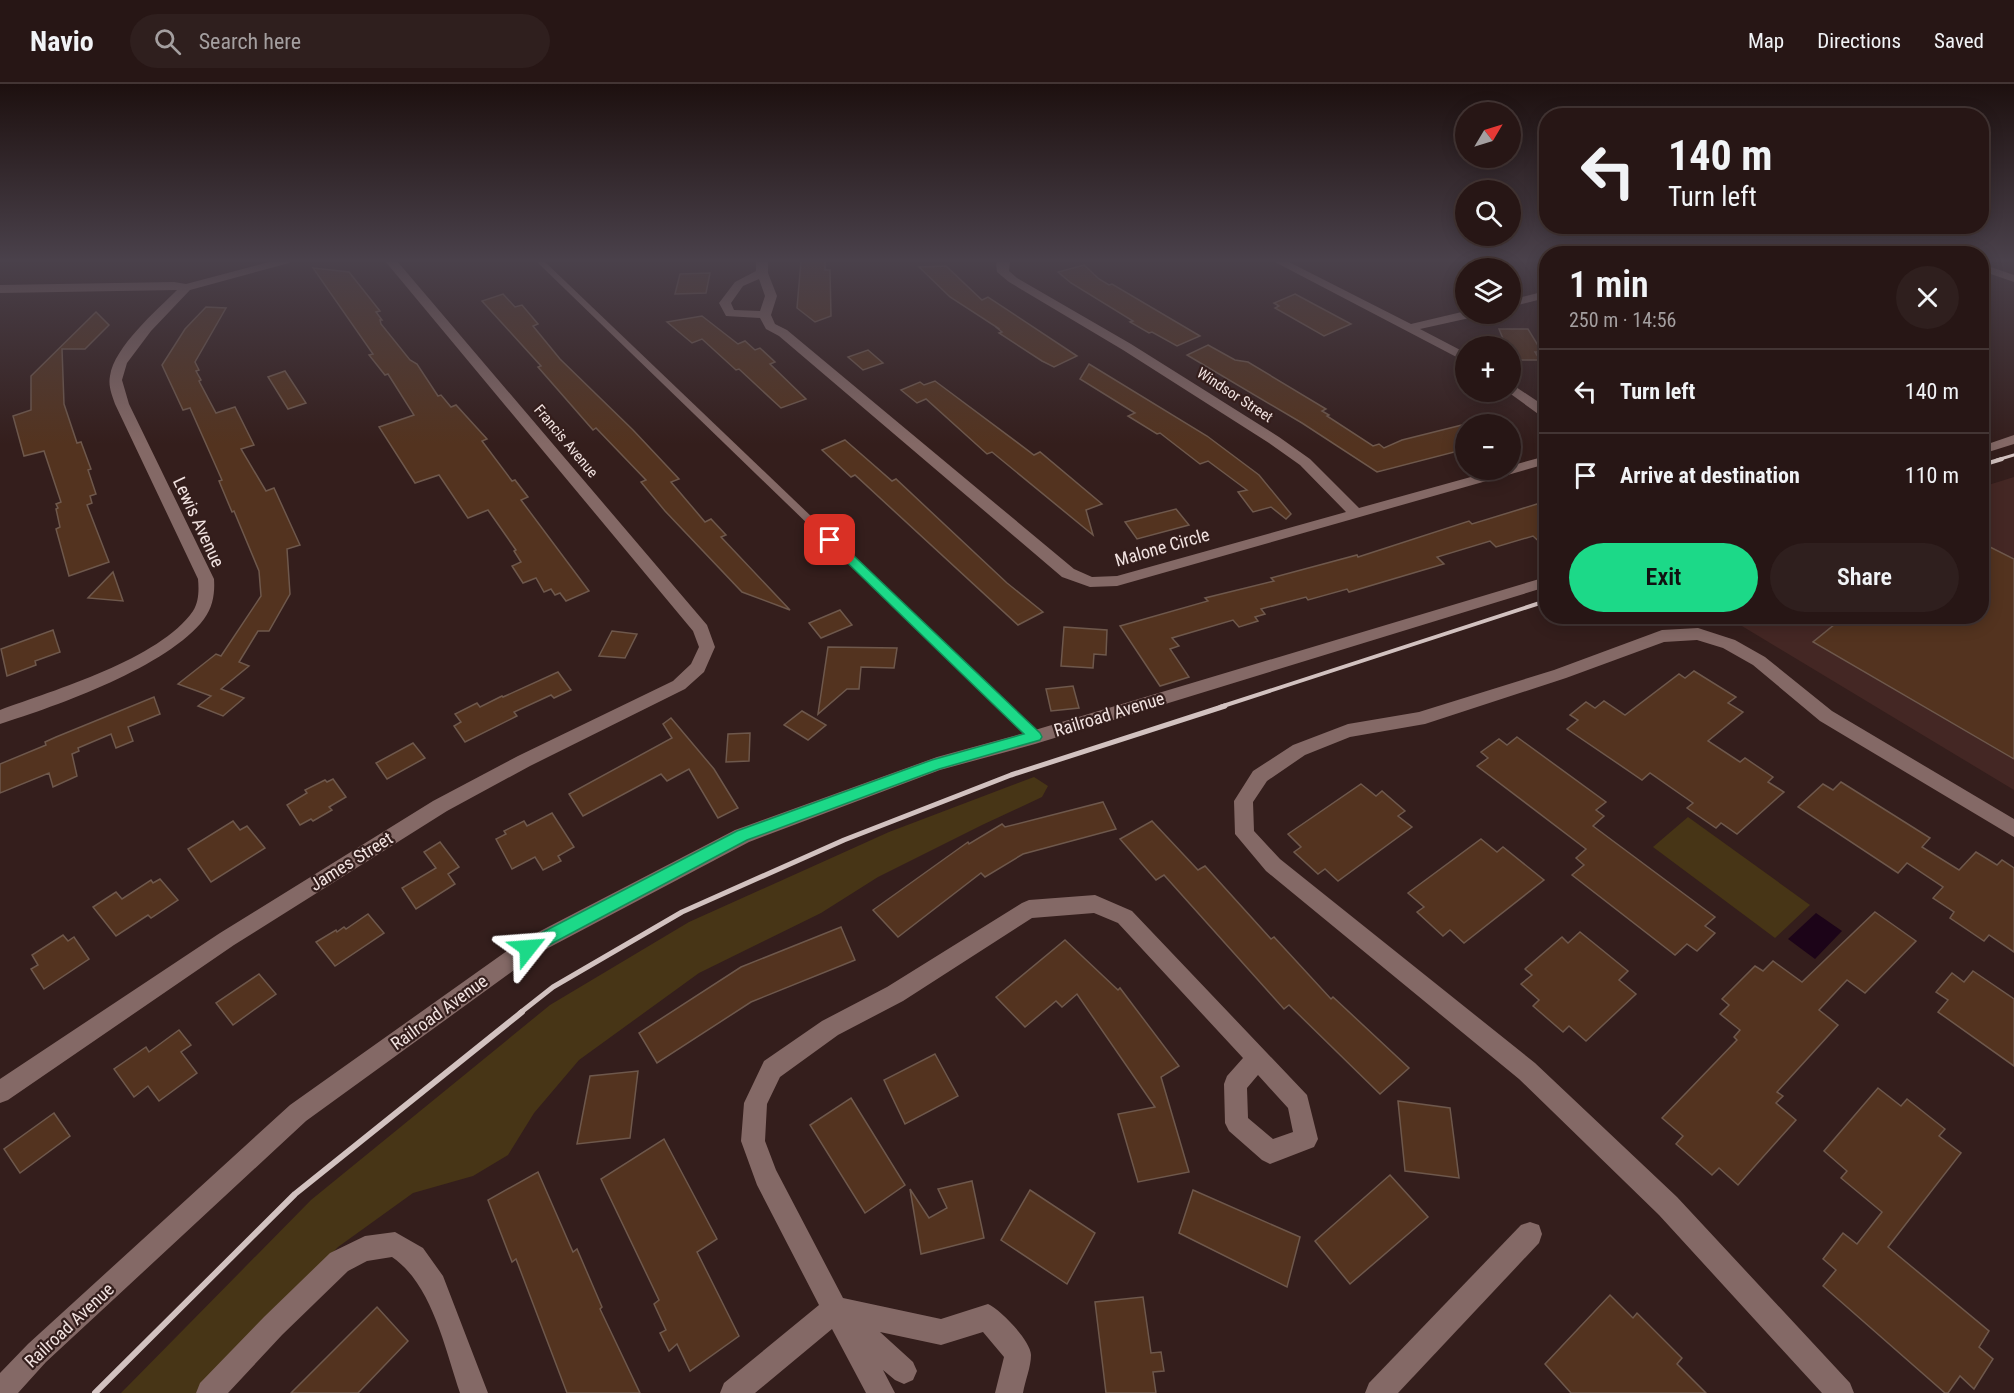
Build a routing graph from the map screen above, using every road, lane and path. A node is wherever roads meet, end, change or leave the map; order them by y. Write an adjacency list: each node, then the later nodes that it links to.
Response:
1 (155, 322): 18 (street, Lewis Avenue)
2 (443, 322): 17 (street, Francis Avenue)
3 (604, 322): 19 (lane)
4 (768, 322): 15 (street, Malone Circle)
5 (1085, 322): 15 (street, Windsor Street)
6 (1401, 322): 8 (street)
7 (1433, 322): 8 (street)
8 (1411, 327): 9 (street)
9 (1455, 352)
10 (1521, 395): 11 (street)
11 (1539, 408)
12 (2014, 440): 13 (street)
13 (1989, 448)
14 (1539, 462): 15 (street, Malone Circle)
15 (1356, 513)
16 (1539, 584): 19 (street, Railroad Avenue)
17 (707, 647): 22 (street, James Street)
18 (0, 717)
19 (1035, 737): 26 (street, Railroad Avenue)
20 (2014, 829): 33 (street)
21 (1258, 1058): 24 (street)
22 (0, 1092)
23 (1530, 1234): 32 (street)
24 (836, 1309): 25 (street); 29 (street); 30 (street); 31 (street)
25 (904, 1371)
26 (0, 1393)
27 (210, 1393): 28 (street)
28 (474, 1393)
29 (734, 1393)
30 (880, 1393)
31 (1010, 1393)
32 (1379, 1393)
33 (1840, 1393)

